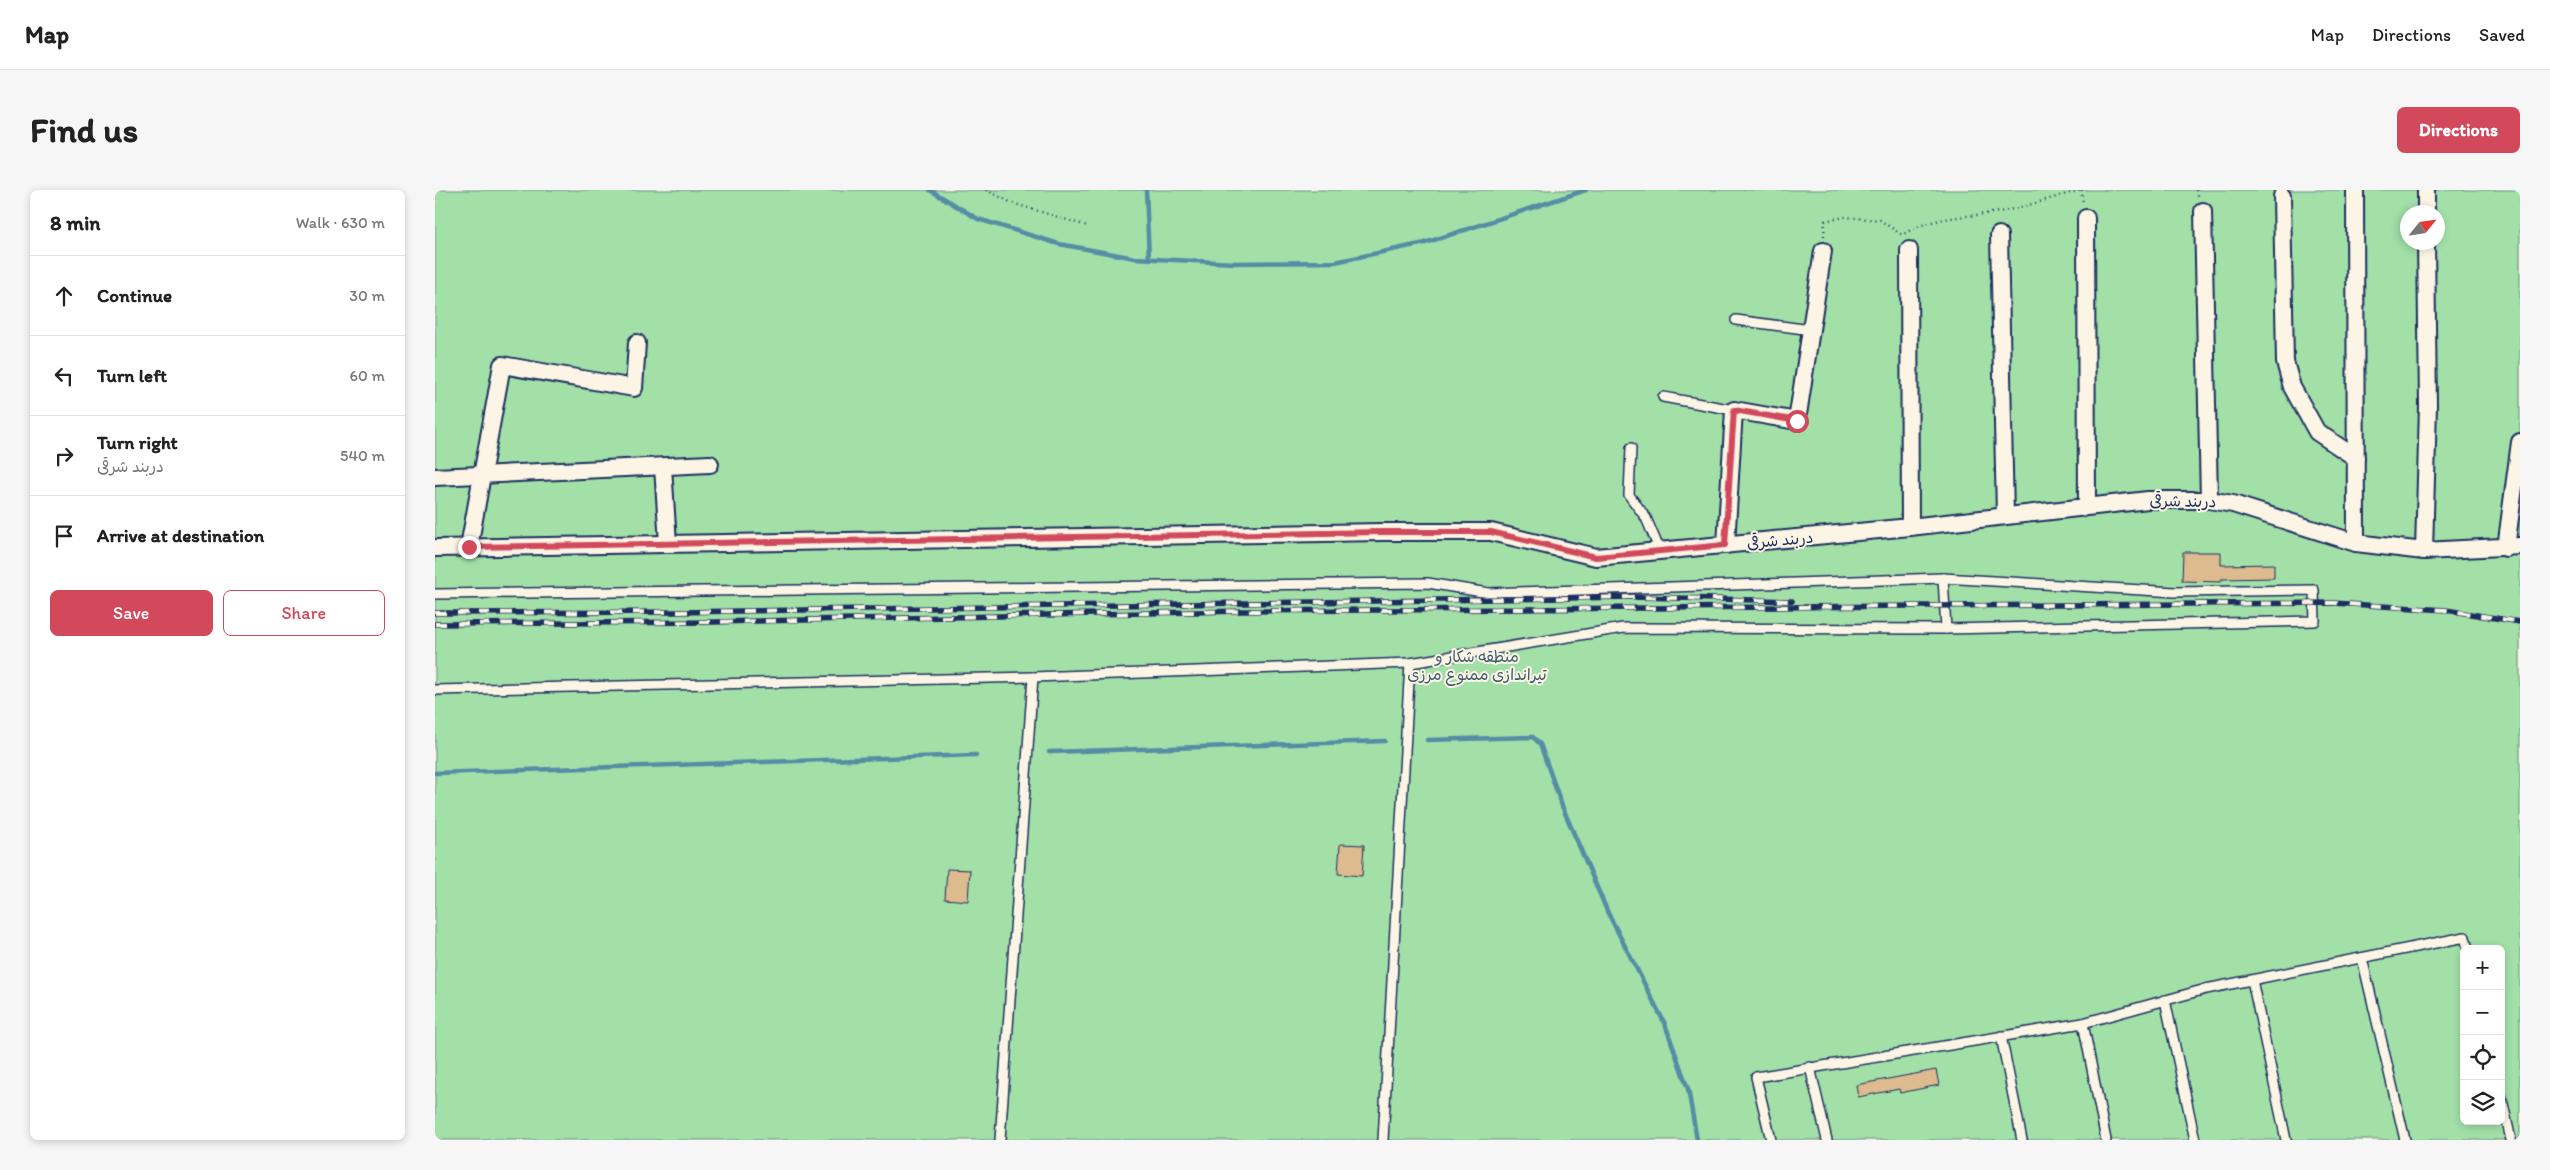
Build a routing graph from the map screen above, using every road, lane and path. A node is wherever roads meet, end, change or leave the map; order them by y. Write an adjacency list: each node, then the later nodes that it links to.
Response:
1 (986, 190): 9 (path)
2 (2081, 190): 13 (path)
3 (2355, 190): 21 (street)
4 (2426, 190): 6 (street)
5 (2282, 196): 21 (street)
6 (2426, 205)
7 (2203, 211): 26 (street)
8 (2086, 218): 27 (street)
9 (1087, 226)
10 (1999, 235): 28 (street)
11 (1909, 250): 29 (street)
12 (2427, 250): 37 (street)
13 (1823, 251): 15 (street)
14 (1736, 320): 15 (lane)
15 (1811, 330): 18 (street)
16 (637, 343): 24 (street)
17 (1663, 397): 18 (lane)
18 (1734, 410): 32 (street)
19 (2520, 442): 34 (street)
20 (1631, 448): 36 (lane)
21 (2356, 458): 31 (street)
22 (710, 464): 23 (street)
23 (663, 467): 24 (street); 30 (street)
24 (481, 476): 25 (street); 33 (street)
25 (435, 477)
26 (2209, 500): 27 (street, دربند شرقی); 31 (street, دربند شرقی)
27 (2087, 506): 28 (street, دربند شرقی)
28 (2005, 516): 29 (street, دربند شرقی)
29 (1910, 528): 32 (street, دربند شرقی)
30 (668, 543): 33 (street, دربند شرقی); 36 (street, دربند شرقی)
31 (2356, 543): 37 (street, دربند شرقی)
32 (1725, 545): 36 (street, دربند شرقی)
33 (469, 547): 35 (street, دربند شرقی)
34 (2513, 547): 37 (street, دربند شرقی)
35 (435, 548)
36 (1660, 551)
37 (2424, 551)
38 (1943, 578): 39 (lane); 40 (lane); 40 (lane)
39 (435, 594)
40 (1945, 629): 41 (lane)
41 (1410, 663): 42 (lane); 53 (lane)
42 (1033, 678): 43 (lane); 52 (lane)
43 (435, 690)
44 (2467, 945): 45 (lane)
45 (2362, 958): 46 (lane); 60 (lane)
46 (2252, 980): 47 (lane); 59 (lane)
47 (2165, 1000): 48 (lane); 58 (lane)
48 (2083, 1023): 49 (lane); 57 (lane)
49 (2001, 1036): 50 (lane); 56 (lane)
50 (1811, 1067): 54 (lane); 55 (lane)
51 (2505, 1113): 61 (lane)
52 (999, 1140)
53 (1383, 1140)
54 (1771, 1140)
55 (1827, 1140)
56 (2022, 1140)
57 (2106, 1140)
58 (2195, 1140)
59 (2286, 1140)
60 (2405, 1140)
61 (2511, 1140)

